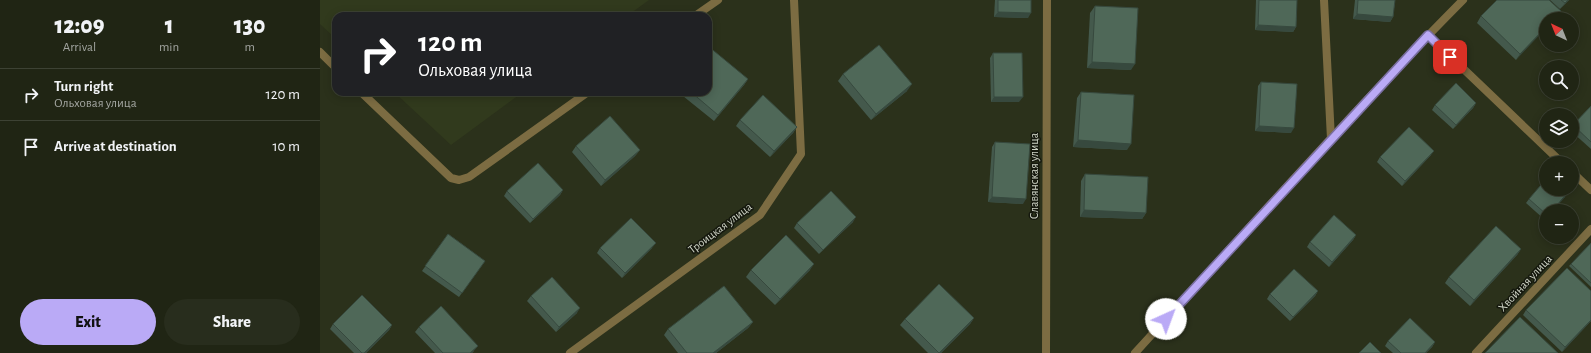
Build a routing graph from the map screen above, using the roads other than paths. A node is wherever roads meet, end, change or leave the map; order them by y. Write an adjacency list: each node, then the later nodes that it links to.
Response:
1 (718, 0): 6 (street)
2 (794, 0): 17 (street, Троицкая улица)
3 (1047, 0): 18 (street, Славянская улица)
4 (1324, 0): 12 (street)
5 (1463, 0): 7 (street)
6 (701, 12)
7 (1428, 35): 12 (street); 13 (street)
8 (320, 52): 9 (street)
9 (332, 64)
10 (365, 96): 11 (street)
11 (582, 96)
12 (1331, 139): 19 (street)
13 (1555, 156)
14 (1579, 179): 15 (street)
15 (1591, 190)
16 (1591, 229): 20 (street, Хвойная улица)
17 (570, 353)
18 (1046, 353)
19 (1135, 353)
20 (1476, 353)

